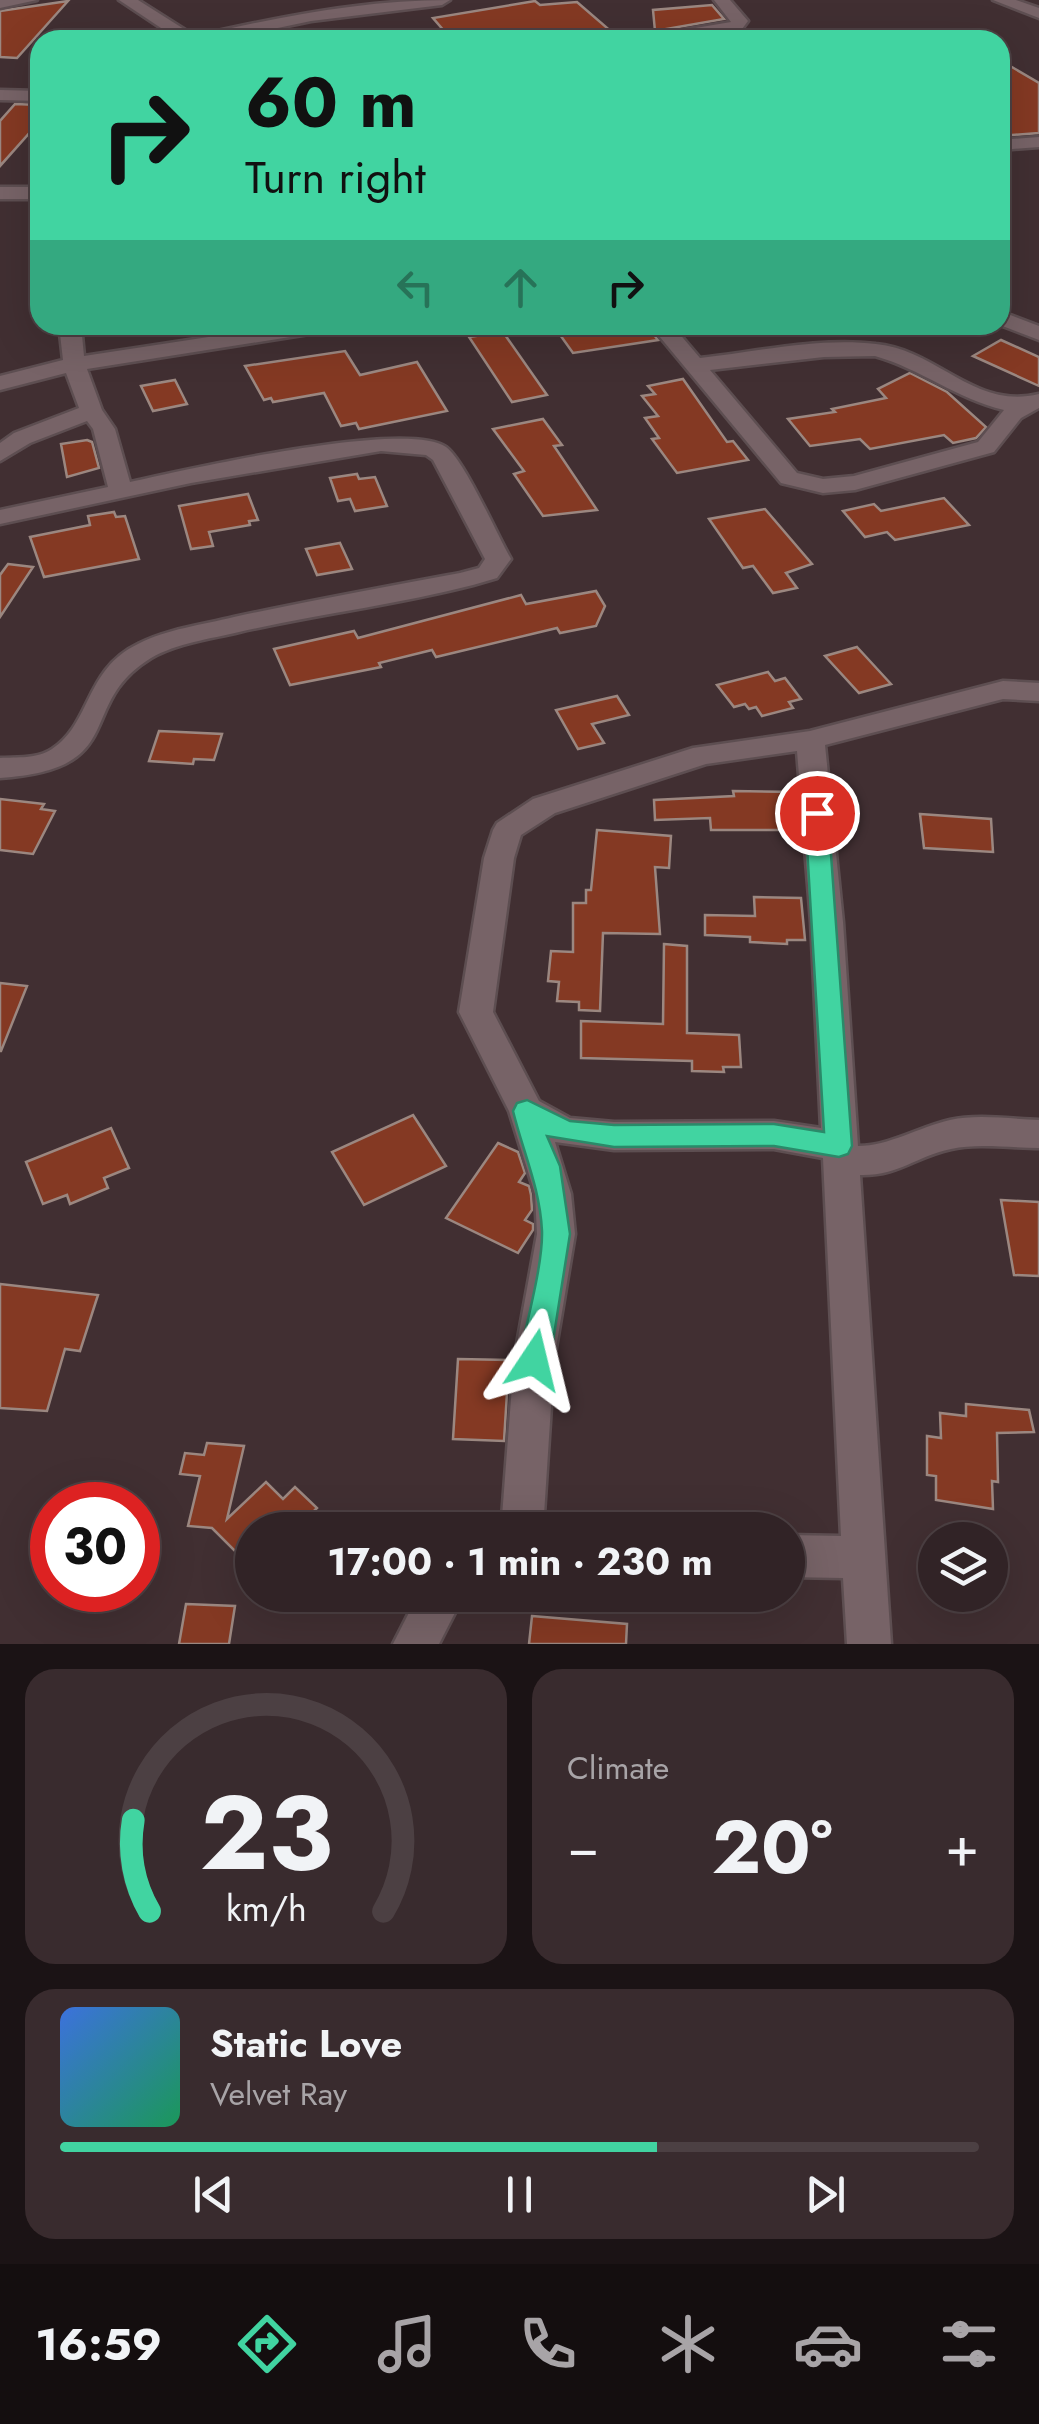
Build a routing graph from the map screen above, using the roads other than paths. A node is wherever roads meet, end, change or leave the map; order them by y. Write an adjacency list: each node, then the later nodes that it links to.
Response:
1 (29, 0): 7 (street)
2 (127, 0): 10 (street)
3 (299, 0): 9 (street)
4 (442, 0): 9 (street)
5 (722, 0): 12 (street)
6 (1002, 0): 8 (street)
7 (0, 3)
8 (1039, 12)
9 (311, 16): 11 (street)
10 (182, 30)
11 (236, 30)
12 (713, 30)
13 (0, 95): 14 (street)
14 (30, 96)
15 (1039, 142): 16 (street)
16 (1010, 144)
17 (0, 192): 18 (street)
18 (30, 192)
19 (1010, 322): 20 (street)
20 (1039, 334)
21 (71, 335): 24 (street)
22 (263, 335): 24 (street)
23 (670, 335): 25 (street)
24 (74, 364): 26 (street); 28 (street)
25 (696, 365): 27 (street); 27 (street)
26 (0, 384)
27 (1028, 404)
28 (92, 411): 29 (street); 30 (street)
29 (0, 454)
30 (121, 492): 31 (street); 34 (street)
31 (0, 517)
32 (1039, 692): 33 (street)
33 (810, 740): 35 (street); 37 (street)
34 (0, 768)
35 (527, 1111): 37 (street); 38 (street)
36 (1039, 1134): 37 (street)
37 (839, 1153): 40 (street)
38 (523, 1512)
39 (805, 1556): 40 (street)
40 (864, 1558): 43 (street)
41 (433, 1612): 42 (street)
42 (416, 1644)
43 (869, 1644)

